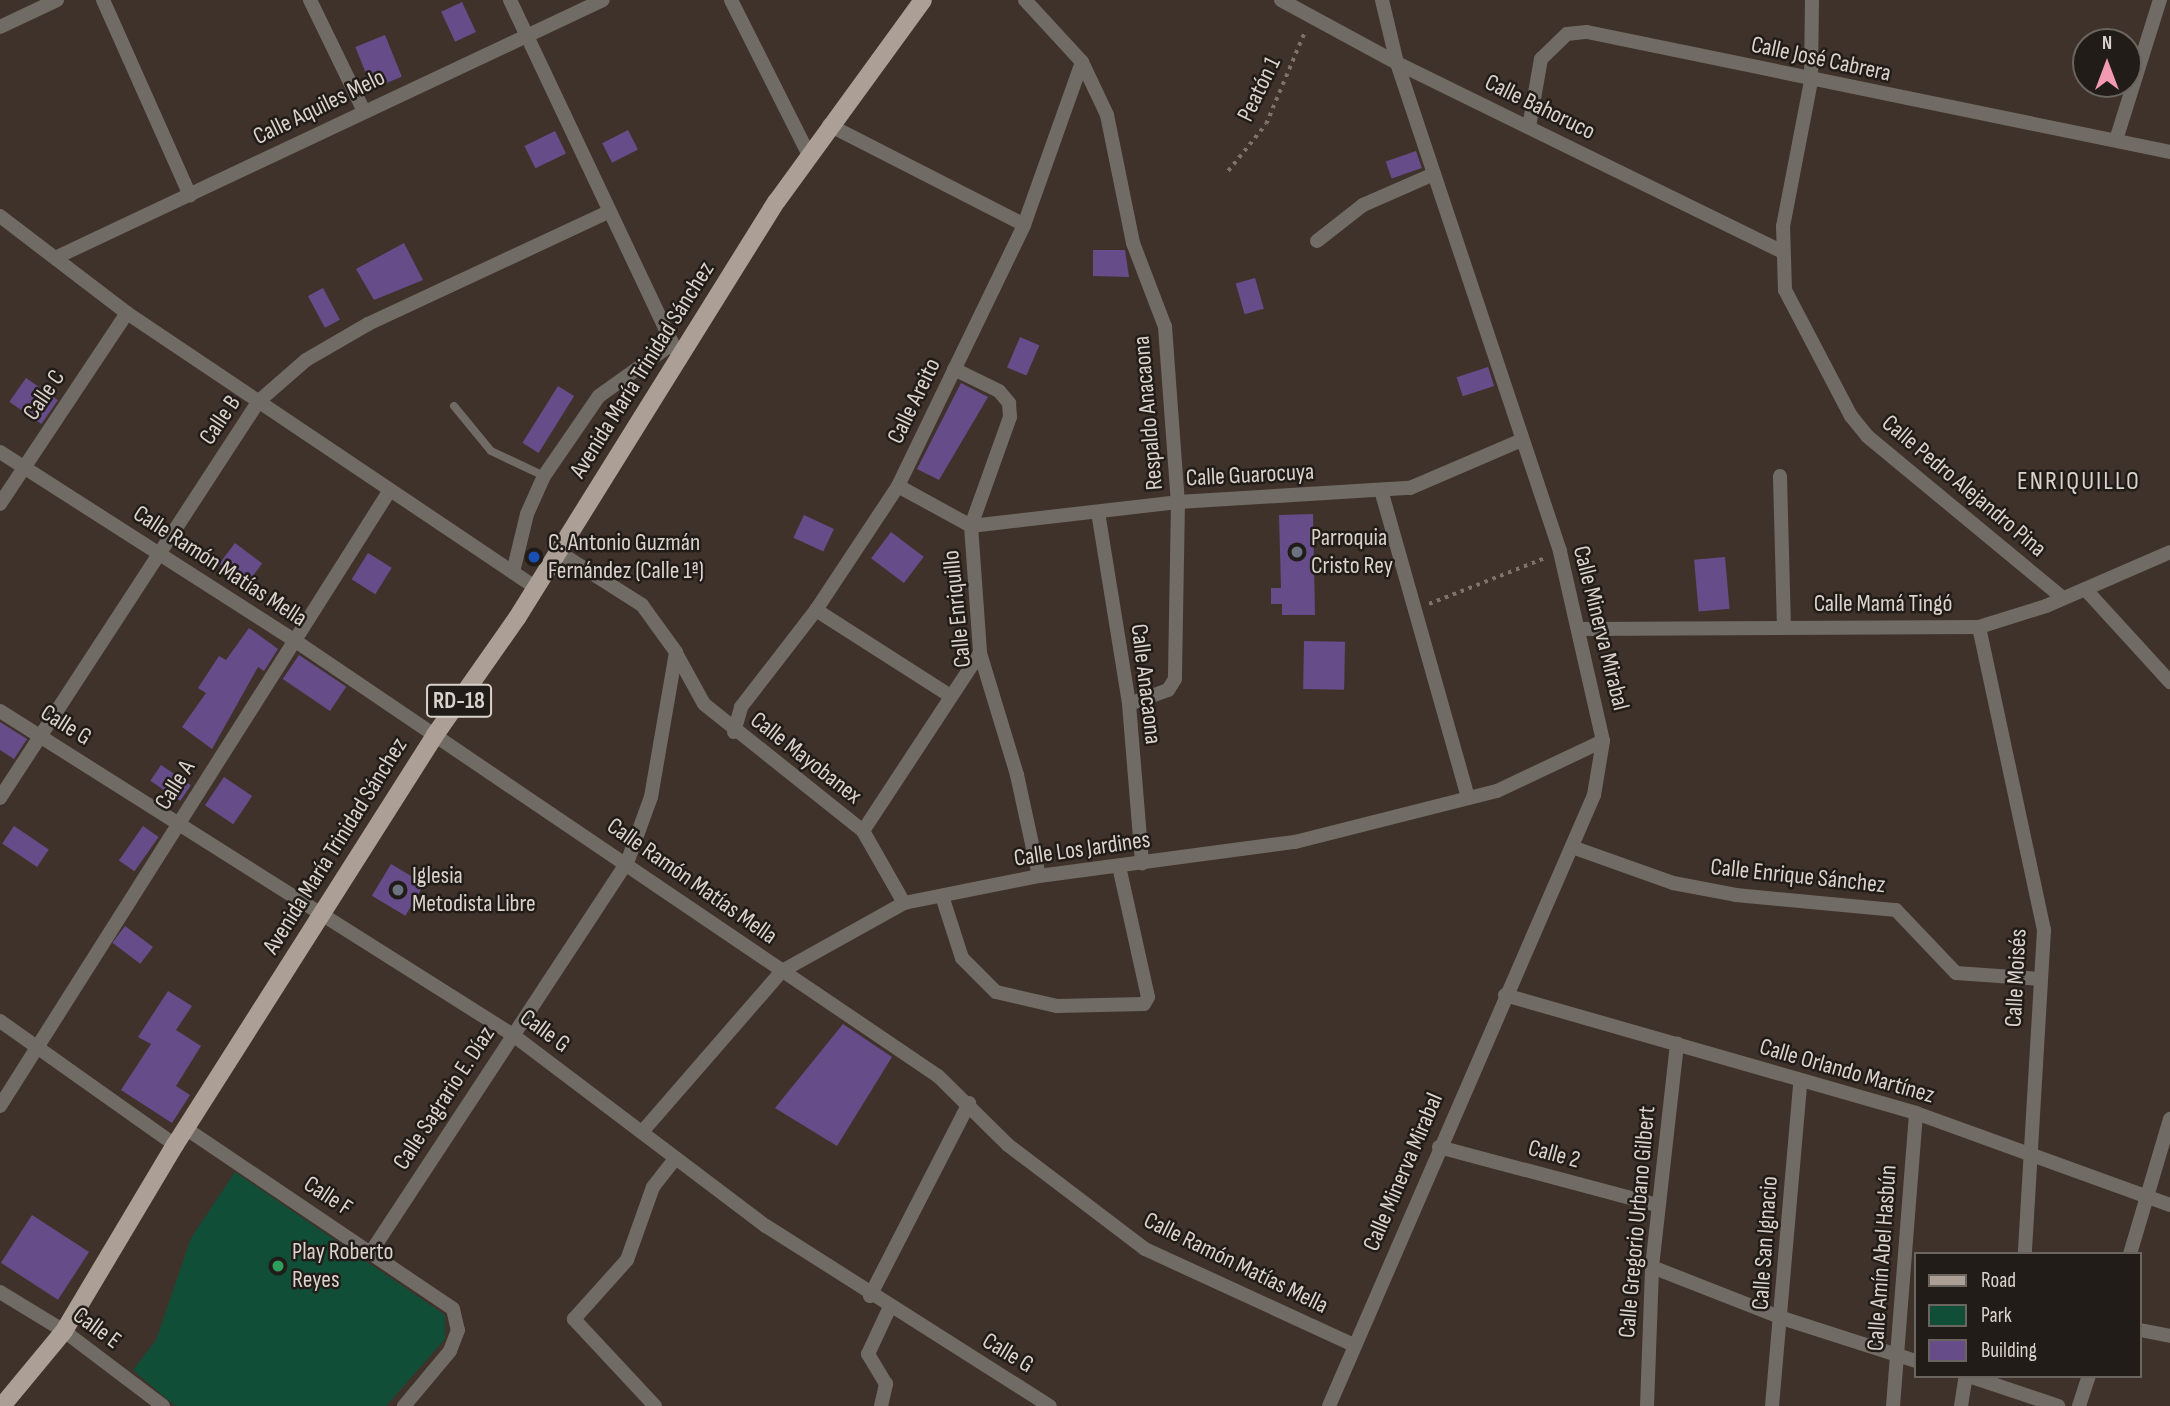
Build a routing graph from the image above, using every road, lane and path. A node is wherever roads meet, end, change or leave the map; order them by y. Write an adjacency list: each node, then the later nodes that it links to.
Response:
1 (57, 0): 14 (street)
2 (103, 0): 27 (street)
3 (310, 0): 19 (street)
4 (510, 0): 15 (street)
5 (603, 0): 15 (street, Calle Aquiles Melo)
6 (731, 0): 24 (street)
7 (923, 0): 20 (main road, Avenida María Trinidad Sánchez / RD-18)
8 (1025, 0): 16 (street, Respaldo Anacaona)
9 (1281, 0): 13 (street, Calle Bahoruco)
10 (1382, 0): 17 (street, Calle Minerva Mirabal)
11 (1812, 0): 18 (street, Calle Pedro Alejandro Pina)
12 (2160, 0): 22 (street)
13 (1311, 16): 17 (street, Calle Bahoruco); 25 (path, Peatón 1)
14 (0, 27)
15 (527, 37): 19 (street, Calle Aquiles Melo); 28 (street)
16 (1082, 62): 30 (street, Calle Areito); 47 (street, Respaldo Anacaona)
17 (1397, 63): 21 (street, Calle Bahoruco); 26 (street, Calle Minerva Mirabal)
18 (1811, 81): 21 (street, Calle José Cabrera); 22 (street, Calle José Cabrera); 32 (street, Calle Pedro Alejandro Pina)
19 (363, 109): 27 (street, Calle Aquiles Melo)
20 (829, 125): 24 (main road, Avenida María Trinidad Sánchez / RD-18); 30 (street)
21 (1529, 127): 32 (street, Calle Bahoruco)
22 (2116, 141): 23 (street, Calle José Cabrera)
23 (2170, 152)
24 (808, 153): 35 (main road, Avenida María Trinidad Sánchez / RD-18)
25 (1228, 171)
26 (1434, 174): 31 (street); 39 (street, Calle Minerva Mirabal)
27 (190, 195): 33 (street, Calle Aquiles Melo)
28 (608, 212): 35 (street); 37 (street, Calle B)
29 (0, 216): 33 (street)
30 (1024, 225): 36 (street, Calle Areito)
31 (1317, 241)
32 (1781, 251): 58 (street, Calle Pedro Alejandro Pina)
33 (57, 257): 34 (street)
34 (127, 313): 37 (street); 41 (street, Calle C)
35 (676, 352): 42 (street); 51 (main road, Avenida María Trinidad Sánchez / RD-18)
36 (954, 369): 44 (street, Calle Areito); 50 (street, Calle Enriquillo)
37 (260, 401): 45 (street); 54 (street, Calle B)
38 (454, 406): 42 (lane)
39 (1522, 440): 46 (street, Calle Guarocuya); 52 (street, Calle Minerva Mirabal)
40 (0, 452): 41 (street, Calle Ramón Matías Mella)
41 (23, 468): 48 (street, Calle C); 54 (street, Calle Ramón Matías Mella)
42 (544, 476): 55 (street)
43 (1780, 476): 61 (street)
44 (898, 486): 50 (street); 60 (street, Calle Areito)
45 (390, 490): 55 (street); 64 (street, Calle A)
46 (1381, 490): 47 (street, Calle Guarocuya); 59 (street)
47 (1178, 502): 49 (street, Calle Guarocuya); 69 (street, Respaldo Anacaona)
48 (0, 504)
49 (1098, 512): 50 (street, Calle Guarocuya); 69 (street, Calle Anacaona)
50 (971, 526): 66 (street, Calle Enriquillo)
51 (556, 551): 56 (main road, Avenida María Trinidad Sánchez / RD-18); 65 (street)
52 (1560, 551): 59 (path); 63 (street, Calle Minerva Mirabal)
53 (2170, 552): 57 (street, Calle Mamá Tingó)
54 (159, 554): 64 (street, Calle Ramón Matías Mella); 73 (street, Calle B)
55 (513, 572): 56 (street)
56 (534, 586): 72 (main road, Avenida María Trinidad Sánchez / RD-18)
57 (2085, 590): 58 (street, Calle Mamá Tingó); 67 (street)
58 (2063, 598): 62 (street, Calle Mamá Tingó)
59 (1414, 608): 76 (street)
60 (816, 610): 68 (street); 71 (street, Calle Areito)
61 (1784, 627): 62 (street, Calle Mamá Tingó); 63 (street, Calle Mamá Tingó)
62 (1979, 627): 88 (street, Calle Moisés)
63 (1581, 629): 74 (street, Calle Minerva Mirabal)
64 (294, 640): 72 (street, Calle Ramón Matías Mella); 77 (street, Calle A)
65 (676, 652): 71 (street, Calle Mayobanex); 80 (street, Calle Sagrario E. Díaz)
66 (980, 653): 68 (street); 83 (street, Calle Enriquillo)
67 (2170, 682)
68 (948, 695): 78 (street)
69 (1129, 704): 81 (street, Calle Anacaona)
70 (0, 711): 73 (street, Calle G)
71 (734, 732): 78 (street, Calle Mayobanex)
72 (435, 735): 80 (street, Calle Ramón Matías Mella); 86 (main road, Avenida María Trinidad Sánchez / RD-18)
73 (40, 736): 75 (street, Calle B); 77 (street, Calle G)
74 (1604, 741): 76 (street, Calle Los Jardines); 79 (street, Calle Minerva Mirabal)
75 (0, 798)
76 (1468, 799): 81 (street, Calle Los Jardines)
77 (178, 823): 86 (street, Calle G); 93 (street, Calle A)
78 (863, 831): 85 (street, Calle Mayobanex)
79 (1572, 848): 88 (street, Calle Enrique Sánchez); 89 (street, Calle Minerva Mirabal)
80 (626, 863): 87 (street, Calle Ramón Matías Mella); 91 (street, Calle Sagrario E. Díaz)
81 (1142, 863): 82 (street, Calle Los Jardines)
82 (1119, 866): 83 (street, Calle Los Jardines); 84 (street)
83 (1039, 876): 84 (street, Calle Los Jardines)
84 (942, 896): 85 (street, Calle Los Jardines)
85 (904, 903): 87 (street, Calle Los Jardines)
86 (321, 914): 91 (street, Calle G); 99 (main road, Avenida María Trinidad Sánchez / RD-18)
87 (782, 971): 95 (street, Calle Ramón Matías Mella); 100 (street, Calle Los Jardines)
88 (2039, 978): 103 (street, Calle Moisés)
89 (1505, 995): 92 (street, Calle Orlando Martínez); 102 (street, Calle Minerva Mirabal)
90 (0, 1021): 93 (street)
91 (513, 1035): 100 (street, Calle G); 108 (street, Calle Sagrario E. Díaz)
92 (1677, 1043): 94 (street, Calle Orlando Martínez); 106 (street, Calle Gregorio Urbano Gilbert)
93 (38, 1045): 96 (street, Calle A); 101 (street)
94 (1800, 1084): 97 (street, Calle Orlando Martínez); 115 (street, Calle San Ignacio)
95 (969, 1103): 113 (street); 119 (street, Calle Ramón Matías Mella)
96 (0, 1106)
97 (1916, 1113): 103 (street, Calle Orlando Martínez); 120 (street, Calle Amín Abel Hasbún)
98 (2170, 1119): 105 (street)
99 (185, 1128): 101 (main road, Avenida María Trinidad Sánchez / RD-18); 108 (street, Calle F)
100 (642, 1132): 104 (street, Calle G)
101 (175, 1145): 117 (main road, Avenida María Trinidad Sánchez / RD-18)
102 (1439, 1147): 106 (street, Calle 2); 119 (street, Calle Minerva Mirabal)
103 (2030, 1154): 105 (street, Calle Orlando Martínez); 109 (street, Calle Moisés)
104 (673, 1161): 113 (street, Calle G); 129 (street)
105 (2149, 1200): 107 (street, Calle Orlando Martínez); 110 (street)
106 (1657, 1205): 111 (street, Calle Gregorio Urbano Gilbert)
107 (2170, 1205)
108 (371, 1252): 128 (street, Calle F)
109 (2025, 1252)
110 (2131, 1252)
111 (1652, 1267): 115 (street); 133 (street, Calle Gregorio Urbano Gilbert)
112 (0, 1292): 117 (street, Calle E)
113 (870, 1296): 114 (street, Calle G)
114 (889, 1308): 130 (street); 131 (street, Calle G)
115 (1782, 1318): 120 (street); 134 (street, Calle San Ignacio)
116 (2142, 1330): 118 (street)
117 (64, 1331): 126 (main road, Avenida María Trinidad Sánchez / RD-18); 127 (street, Calle E)
118 (2170, 1336)
119 (1354, 1345): 132 (street, Calle Minerva Mirabal)
120 (1898, 1356): 121 (street); 135 (street, Calle Amín Abel Hasbún)
121 (1914, 1360)
122 (1967, 1378): 136 (street)
123 (1982, 1378): 125 (street)
124 (2088, 1378): 138 (street)
125 (2018, 1383): 137 (street)
126 (2, 1406)
127 (163, 1406)
128 (404, 1406)
129 (655, 1406)
130 (881, 1406)
131 (1051, 1406)
132 (1329, 1406)
133 (1647, 1406)
134 (1772, 1406)
135 (1893, 1406)
136 (1961, 1406)
137 (2058, 1406)
138 (2080, 1406)

